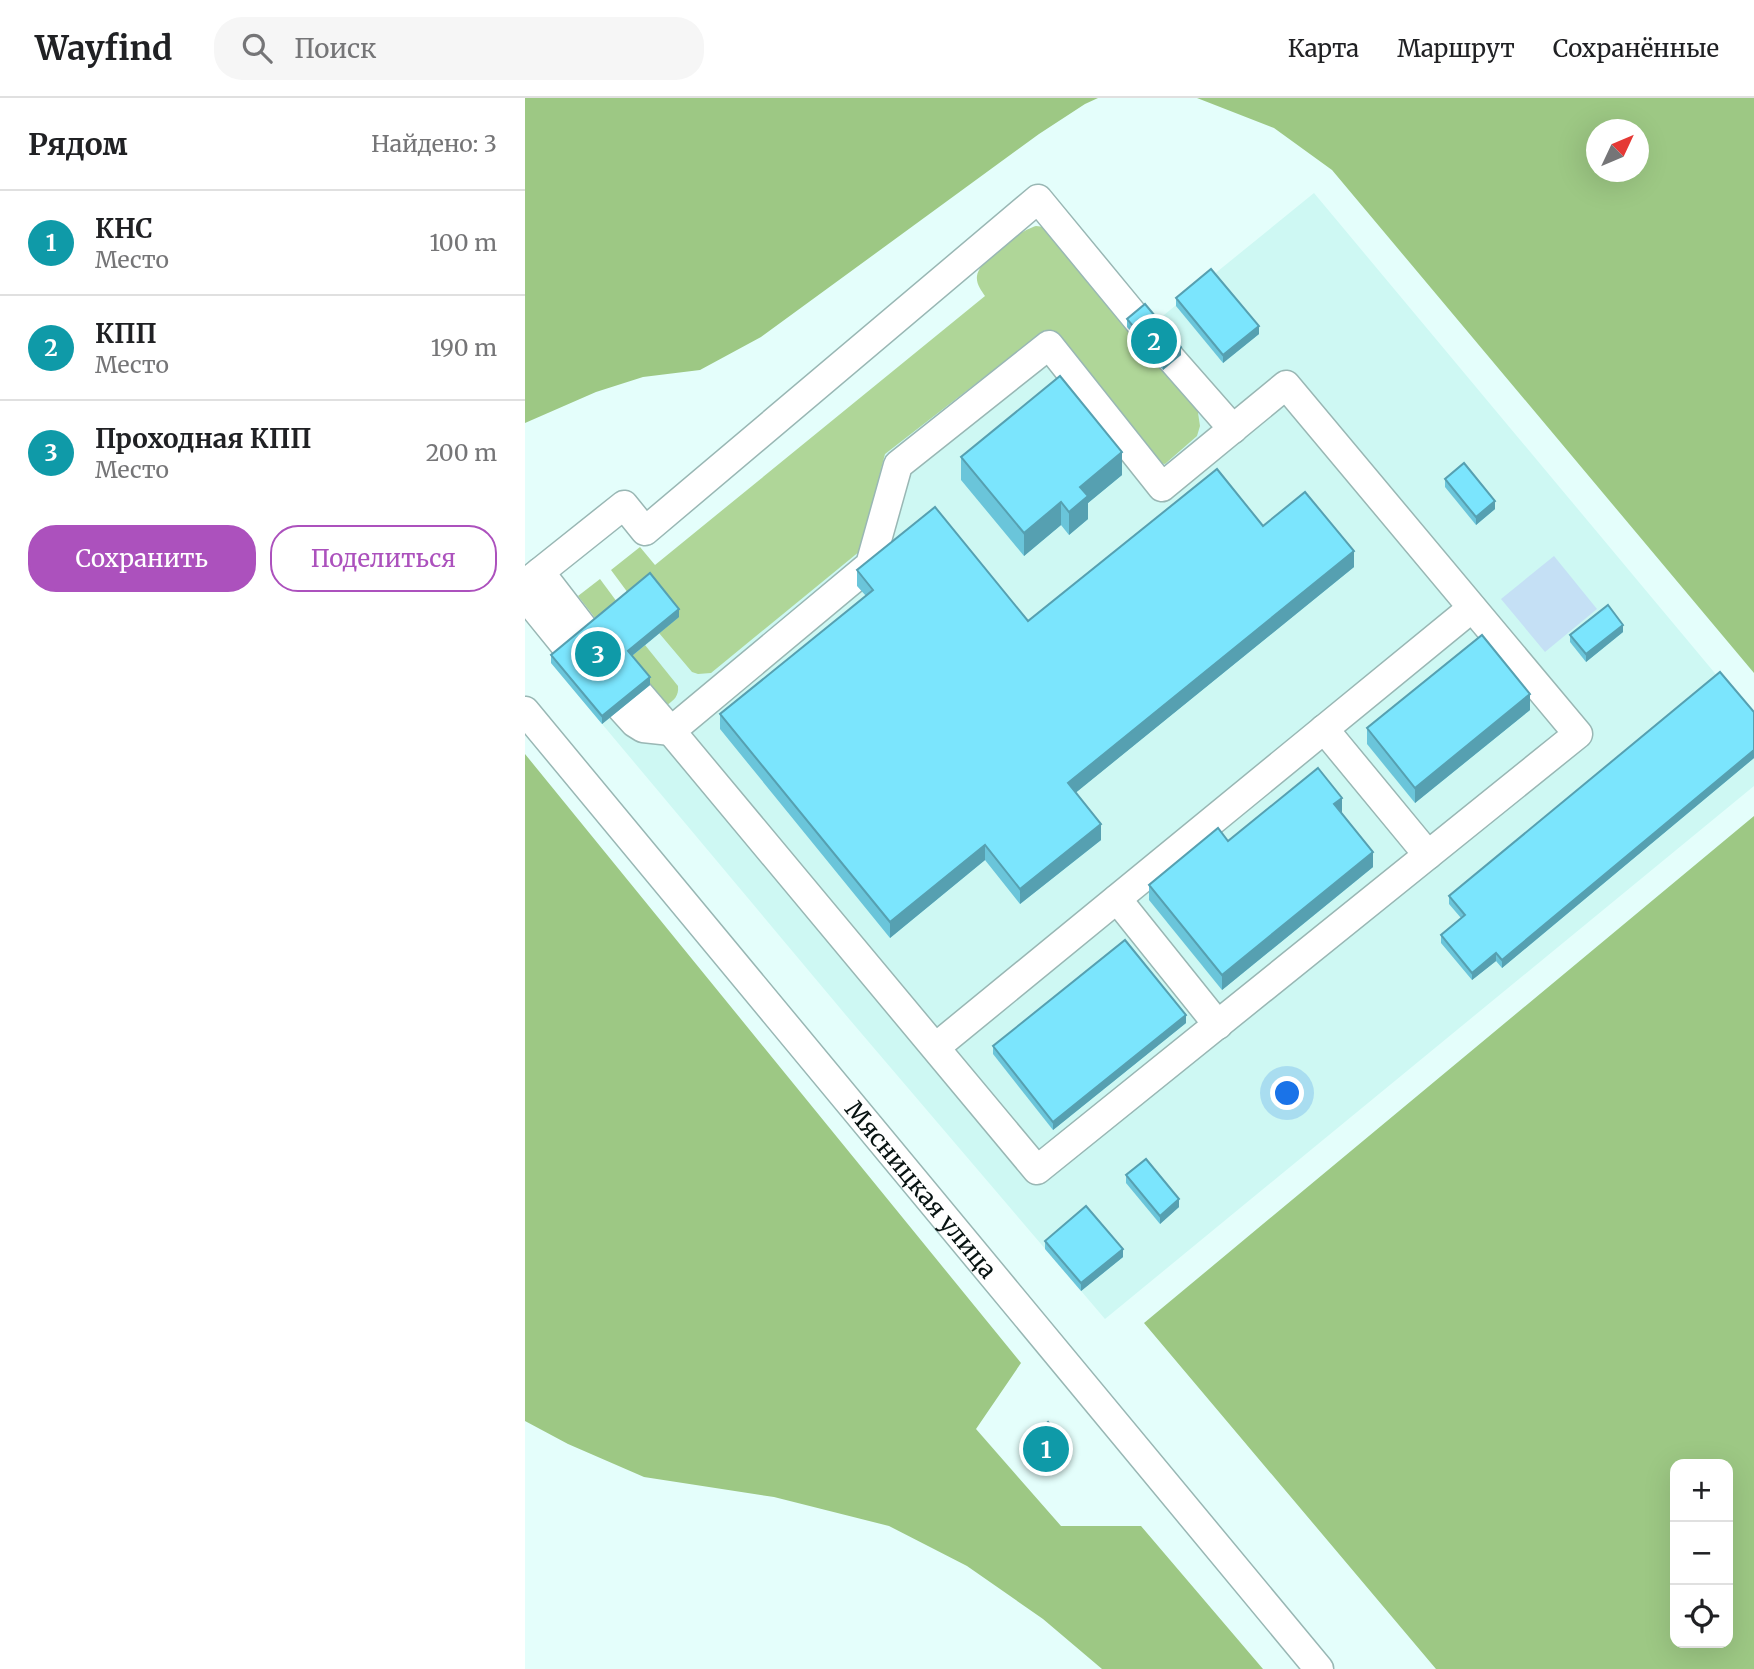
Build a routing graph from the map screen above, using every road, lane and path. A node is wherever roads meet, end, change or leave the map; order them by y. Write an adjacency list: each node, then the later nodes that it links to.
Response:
1 (1233, 429): 2 (street); 3 (street); 6 (street)
2 (530, 584): 6 (street)
3 (1472, 608): 5 (street); 7 (street)
4 (525, 710): 11 (street, Мясницкая улица)
5 (1324, 729): 7 (street); 8 (street)
6 (671, 731): 10 (street)
7 (1428, 855): 9 (street)
8 (1117, 899): 9 (street); 10 (street)
9 (1218, 1025): 10 (street)
10 (936, 1047)
11 (1319, 1669)

